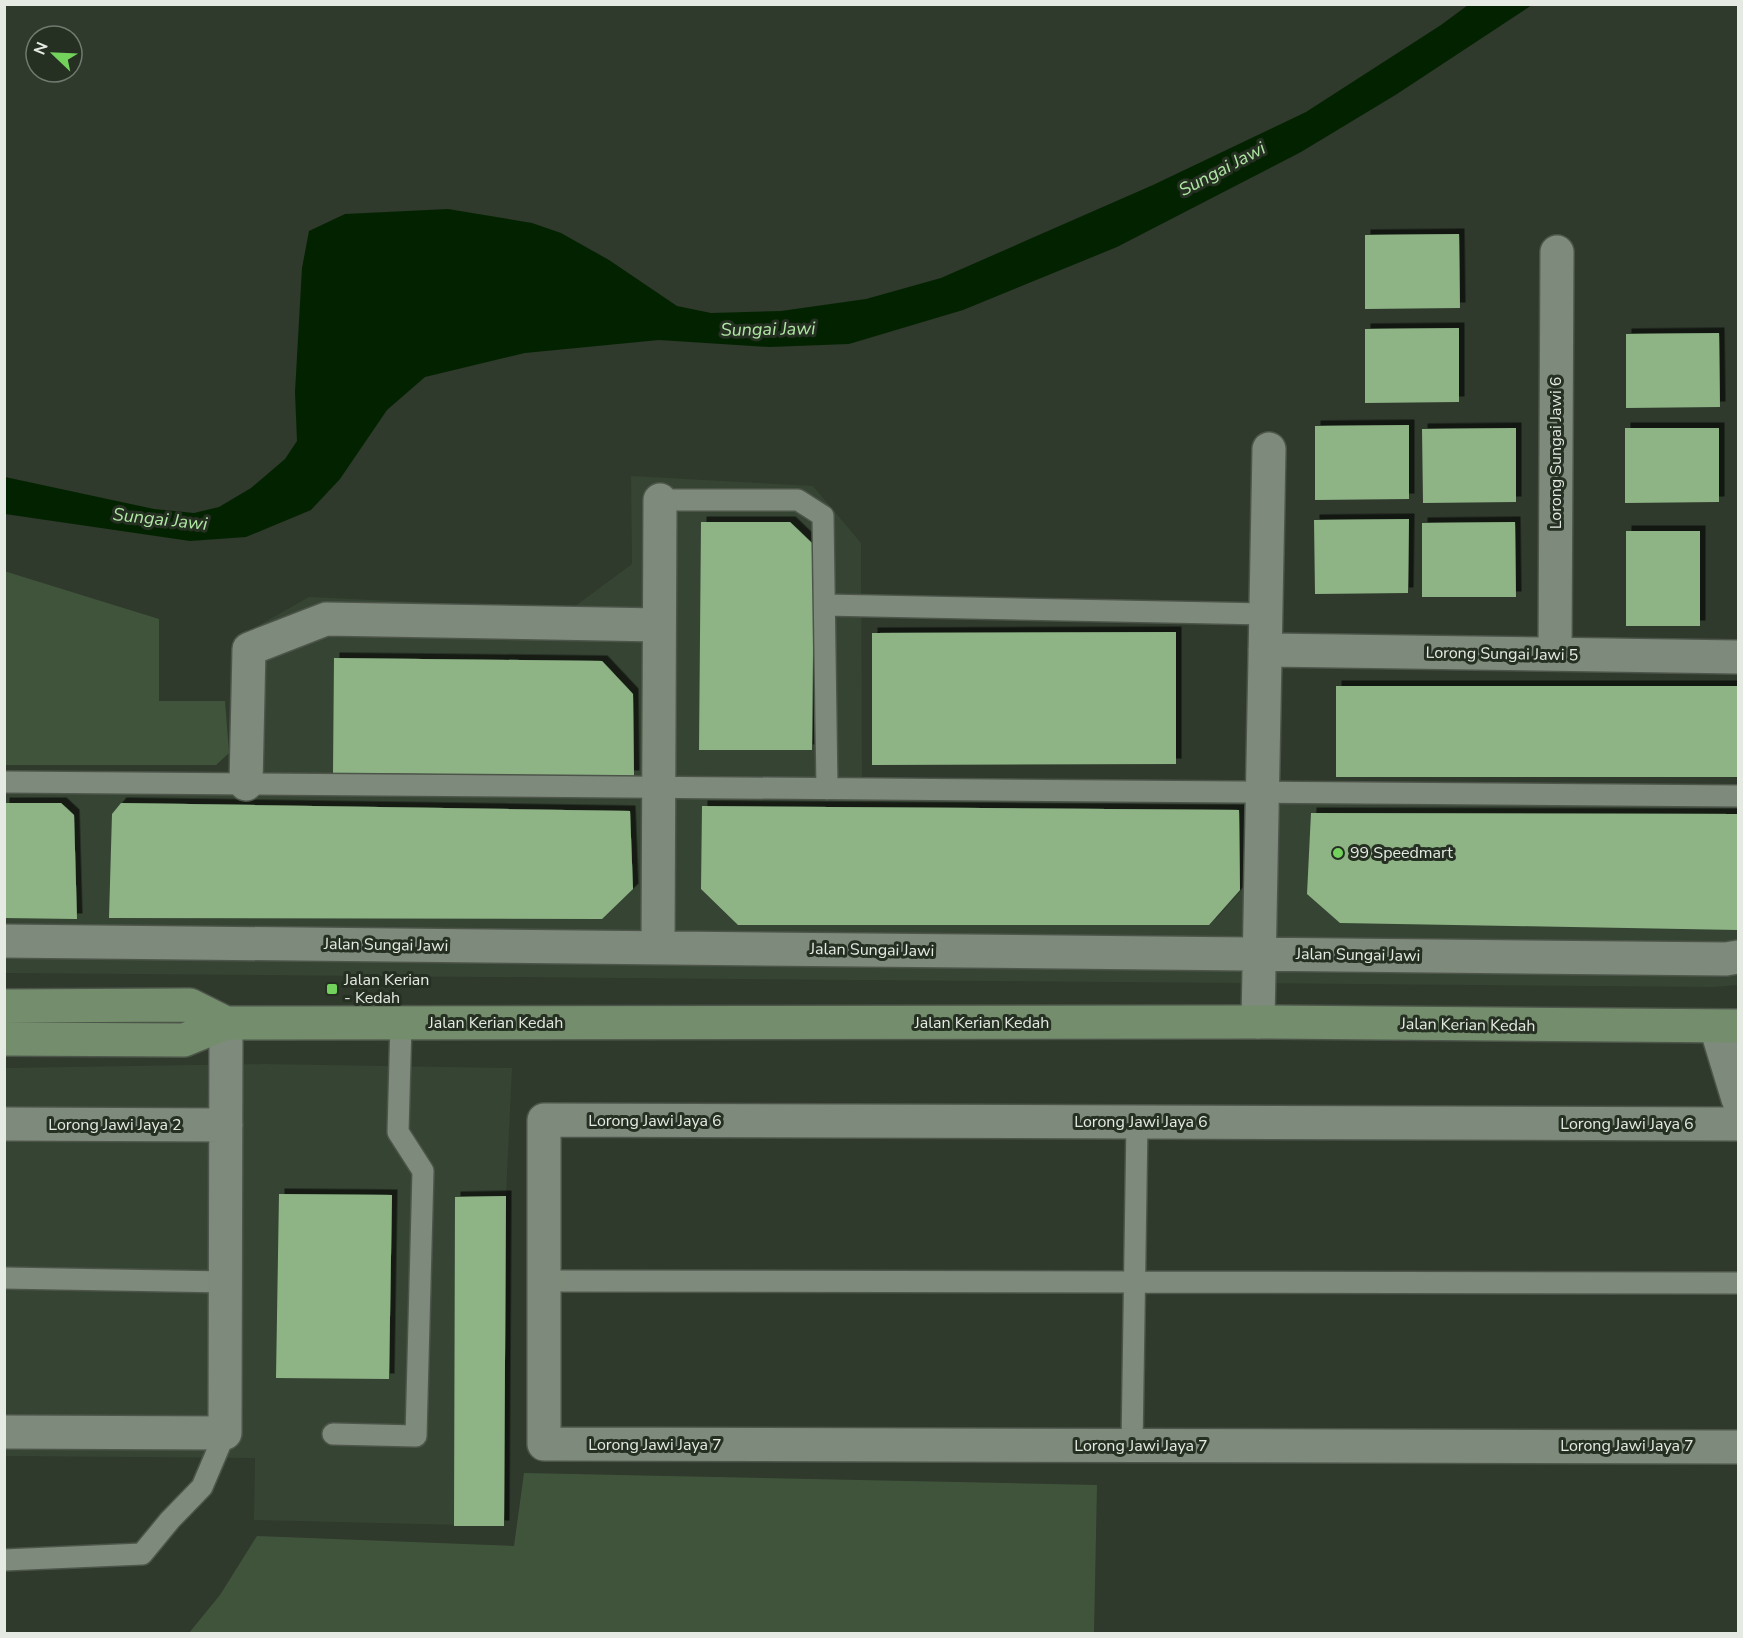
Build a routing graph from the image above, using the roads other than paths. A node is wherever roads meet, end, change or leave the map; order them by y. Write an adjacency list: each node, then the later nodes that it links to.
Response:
1 (1557, 252): 8 (street, Lorong Sungai Jawi 6)
2 (1269, 449): 5 (street)
3 (660, 500): 4 (lane); 6 (street)
4 (825, 605): 5 (lane); 13 (lane)
5 (1266, 614): 7 (street)
6 (659, 626): 11 (street); 12 (street)
7 (1265, 650): 8 (street, Lorong Sungai Jawi 5); 14 (street)
8 (1555, 654): 9 (street, Lorong Sungai Jawi 5)
9 (1738, 657)
10 (4, 782): 11 (lane)
11 (246, 784): 12 (lane)
12 (658, 787): 13 (lane); 17 (street)
13 (827, 789): 14 (lane)
14 (1263, 793): 15 (lane); 18 (street)
15 (1738, 796)
16 (4, 941): 17 (street, Jalan Sungai Jawi)
17 (658, 948): 18 (street, Jalan Sungai Jawi)
18 (1260, 954): 19 (street, Jalan Sungai Jawi); 23 (street)
19 (1738, 957)
20 (4, 1006): 21 (main road, Jalan Kerian Kedah)
21 (226, 1023): 22 (main road, Jalan Kerian Kedah); 25 (main road, Jalan Kerian Kedah); 30 (street)
22 (401, 1023): 23 (main road, Jalan Kerian Kedah); 38 (lane)
23 (1258, 1023): 24 (main road, Jalan Kerian Kedah)
24 (1727, 1027): 26 (street)
25 (4, 1039)
26 (1738, 1099)
27 (1137, 1122): 29 (street, Lorong Jawi Jaya 6); 32 (street, Lorong Jawi Jaya 6); 34 (lane)
28 (4, 1124): 30 (street, Lorong Jawi Jaya 2)
29 (1738, 1124)
30 (226, 1125): 33 (street)
31 (4, 1278): 33 (lane)
32 (544, 1281): 34 (lane); 39 (street, Lorong Jawi Jaya 7)
33 (225, 1282): 37 (street)
34 (1134, 1282): 35 (lane); 39 (lane)
35 (1738, 1283)
36 (4, 1432): 37 (street)
37 (225, 1432): 41 (lane)
38 (333, 1434)
39 (1132, 1446): 40 (street, Lorong Jawi Jaya 7)
40 (1738, 1447)
41 (4, 1560)

